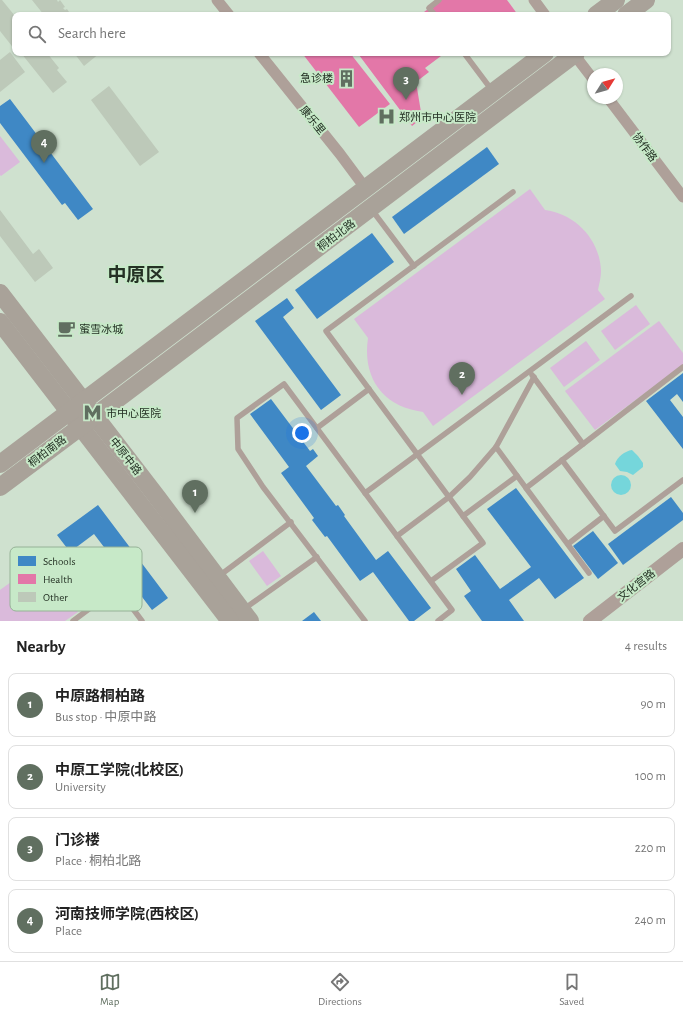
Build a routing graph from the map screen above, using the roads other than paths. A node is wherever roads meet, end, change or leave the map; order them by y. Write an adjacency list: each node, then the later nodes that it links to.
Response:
1 (217, 0): 6 (street)
2 (440, 0): 7 (lane)
3 (534, 0): 8 (street)
4 (616, 0): 9 (main road)
5 (646, 0): 10 (main road)
6 (227, 12)
7 (432, 12)
8 (543, 12)
9 (600, 12)
10 (630, 12)
11 (261, 56): 19 (street, 康乐里)
12 (466, 56): 17 (lane)
13 (542, 56): 17 (main road, 桐柏北路)
14 (571, 56): 22 (main road, 桐柏北路)
15 (577, 56): 16 (street)
16 (587, 70)
17 (494, 92): 19 (main road, 桐柏北路)
18 (613, 104): 21 (street, 协作路)
19 (366, 189): 31 (main road, 桐柏北路)
20 (513, 192): 23 (lane)
21 (683, 197)
22 (371, 208): 23 (lane); 33 (main road, 桐柏北路)
23 (414, 266): 30 (lane)
24 (0, 293): 31 (main road, 中原中路)
25 (631, 296): 28 (lane)
26 (0, 322): 32 (main road, 中原中路)
27 (683, 367): 36 (lane)
28 (530, 371): 29 (lane); 38 (lane)
29 (534, 377): 36 (lane); 37 (lane)
30 (369, 390): 35 (lane); 38 (lane)
31 (84, 402): 32 (main road, 桐柏南路); 33 (main road, 中原中路)
32 (70, 412): 34 (main road, 中原中路); 40 (main road, 桐柏南路)
33 (95, 416): 34 (main road, 桐柏南路); 55 (main road, 中原中路)
34 (81, 427): 43 (main road, 桐柏南路); 59 (main road, 中原中路)
35 (317, 428): 45 (lane); 49 (lane)
36 (583, 444): 39 (lane)
37 (496, 448): 41 (lane); 46 (lane)
38 (417, 454): 45 (lane); 46 (lane)
39 (562, 460): 44 (lane); 48 (lane)
40 (0, 464)
41 (517, 476): 44 (lane); 47 (lane)
42 (683, 480): 48 (lane)
43 (0, 486)
44 (526, 488): 51 (lane)
45 (365, 493): 50 (lane)
46 (449, 497): 47 (lane); 50 (lane)
47 (463, 516): 56 (lane)
48 (604, 516): 51 (lane)
49 (291, 522): 53 (lane); 55 (lane)
50 (397, 536): 56 (lane)
51 (568, 544): 54 (lane)
52 (683, 549): 64 (street, 文化宫路)
53 (317, 556): 59 (lane); 62 (lane)
54 (589, 573)
55 (217, 578): 59 (main road, 中原中路)
56 (431, 581): 63 (lane)
57 (86, 611): 60 (lane)
58 (134, 611): 61 (lane)
59 (240, 618)
60 (73, 621)
61 (142, 621)
62 (365, 621)
63 (438, 621)
64 (590, 621)

